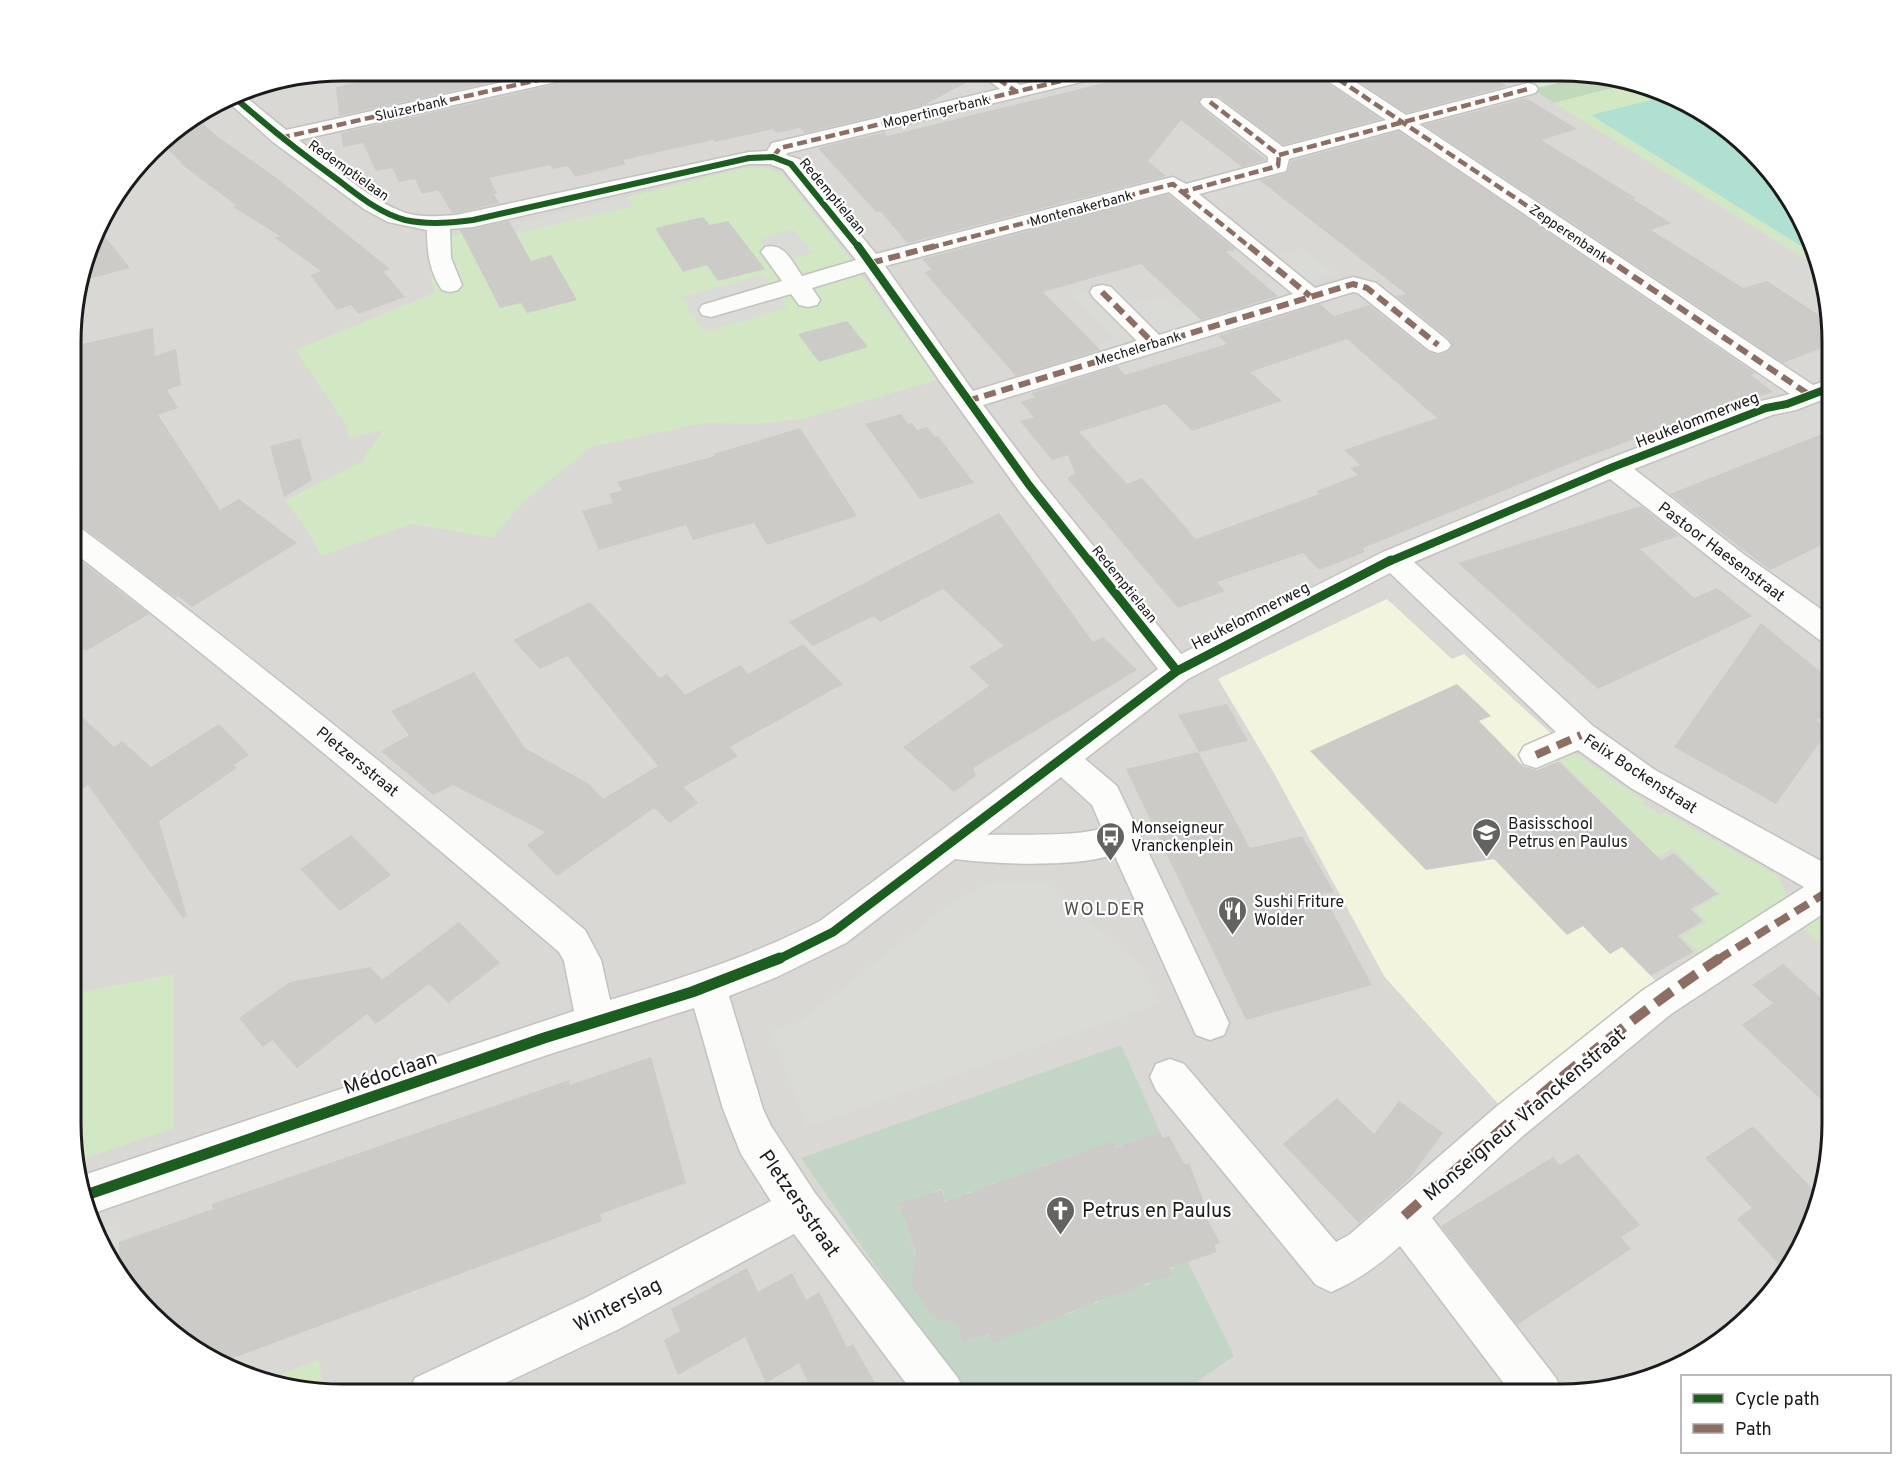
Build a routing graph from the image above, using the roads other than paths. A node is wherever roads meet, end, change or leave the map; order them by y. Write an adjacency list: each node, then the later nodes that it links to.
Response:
1 (534, 81): 10 (street, Sluizerbank)
2 (1001, 81): 6 (street)
3 (1062, 81): 6 (street, Mopertingerbank)
4 (1341, 81): 9 (street, Zepperenbank)
5 (1528, 89): 9 (street, Montenakerbank)
6 (1017, 92): 12 (street, Mopertingerbank)
7 (240, 102): 10 (street, Redemptielaan)
8 (1210, 102): 11 (street)
9 (1403, 123): 11 (street, Montenakerbank); 24 (street, Zepperenbank)
10 (280, 138): 14 (street, Redemptielaan)
11 (1279, 155): 13 (street, Montenakerbank)
12 (773, 158): 14 (street, Redemptielaan); 16 (street, Redemptielaan)
13 (1182, 192): 16 (street, Montenakerbank); 20 (street)
14 (438, 223): 17 (street)
15 (773, 252): 18 (street)
16 (871, 263): 18 (street); 25 (street, Redemptielaan)
17 (450, 285)
18 (803, 292): 21 (street)
19 (1102, 292): 22 (street)
20 (1310, 296): 22 (street, Mechelerbank); 23 (street, Mechelerbank)
21 (711, 310)
22 (1153, 343): 25 (street, Mechelerbank)
23 (1438, 345)
24 (1822, 391): 26 (street, Heukelommerweg)
25 (967, 401): 30 (street, Redemptielaan)
26 (1613, 467): 28 (street, Heukelommerweg); 29 (street, Pastoor Haesenstraat)
27 (81, 543): 39 (street, Pletzersstraat)
28 (1393, 559): 30 (street, Heukelommerweg); 31 (street, Felix Bockenstraat)
29 (1822, 626)
30 (1177, 670): 33 (street, Heukelommerweg)
31 (1581, 735): 32 (street); 36 (street, Felix Bockenstraat)
32 (1536, 755)
33 (1062, 758): 34 (street); 35 (street, Heukelommerweg)
34 (1124, 834): 35 (street); 40 (street)
35 (950, 844): 38 (street, Heukelommerweg)
36 (1822, 881)
37 (1822, 893): 44 (street, Monseigneur Vranckenstraat)
38 (707, 986): 39 (street, Médoclaan); 43 (street, Pletzersstraat)
39 (596, 1021): 42 (street, Médoclaan)
40 (1210, 1023)
41 (1170, 1077): 44 (street, Monseigneur Vranckenstraat)
42 (91, 1193)
43 (800, 1208): 45 (street, Winterslag); 46 (street, Pletzersstraat)
44 (1404, 1216): 47 (street)
45 (452, 1384)
46 (934, 1384)
47 (1532, 1384)

